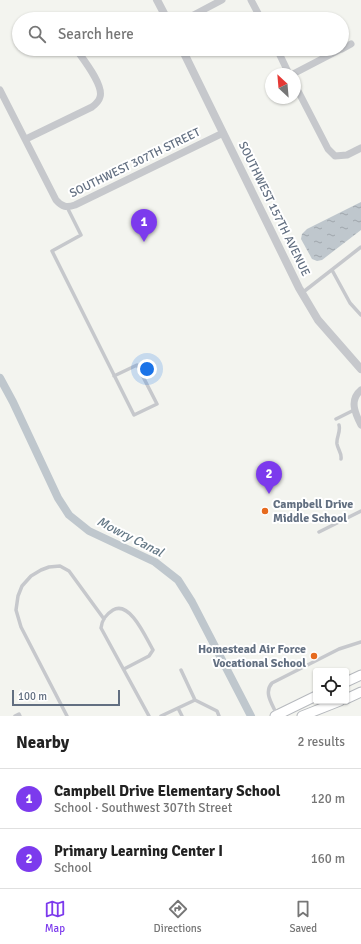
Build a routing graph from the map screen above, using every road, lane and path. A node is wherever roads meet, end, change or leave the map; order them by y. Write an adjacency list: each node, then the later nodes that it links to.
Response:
1 (157, 0): 4 (street)
2 (222, 0): 5 (street)
3 (251, 0): 6 (street)
4 (163, 12)
5 (199, 12)
6 (257, 12)
7 (81, 56): 16 (street)
8 (185, 56): 15 (street, SOUTHWEST 157TH AVENUE)
9 (280, 56): 11 (street)
10 (328, 56): 12 (street)
11 (287, 68)
12 (301, 70)
13 (0, 90): 16 (street)
14 (301, 97): 17 (street)
15 (223, 132): 18 (street, SOUTHWEST 307TH STREET); 21 (street, SOUTHWEST 157TH AVENUE)
16 (26, 139): 18 (street, SOUTHWEST 307TH STREET)
17 (361, 148)
18 (67, 207): 24 (lane)
19 (361, 247): 20 (lane)
20 (332, 270): 21 (lane); 22 (lane)
21 (302, 293): 23 (street, SOUTHWEST 157TH AVENUE)
22 (361, 315)
23 (361, 369)
24 (114, 376): 24 (lane)
25 (361, 390): 26 (street)
26 (354, 410): 27 (lane); 29 (street)
27 (336, 419)
28 (339, 425): 30 (lane)
29 (361, 425)
30 (341, 459)
31 (361, 511): 32 (lane)
32 (319, 532)
33 (104, 619): 35 (lane); 35 (lane); 49 (lane)
34 (361, 642): 46 (lane)
35 (124, 669): 50 (lane)
36 (181, 670): 42 (lane)
37 (361, 675): 38 (main road)
38 (349, 681)
39 (361, 692): 41 (main road)
40 (313, 698): 43 (main road)
41 (349, 698)
42 (195, 700): 45 (lane); 53 (lane)
43 (302, 703): 46 (main road); 54 (lane)
44 (333, 704): 54 (main road)
45 (178, 708): 51 (lane); 52 (lane)
46 (276, 715)
47 (15, 716): 48 (lane)
48 (20, 716)
49 (67, 716)
50 (149, 716)
51 (161, 716)
52 (182, 716)
53 (219, 716)
54 (305, 716)

